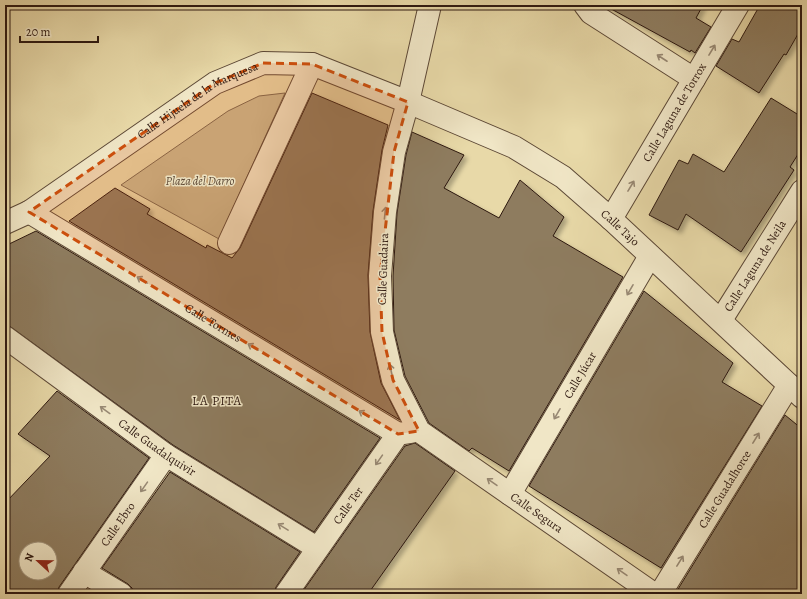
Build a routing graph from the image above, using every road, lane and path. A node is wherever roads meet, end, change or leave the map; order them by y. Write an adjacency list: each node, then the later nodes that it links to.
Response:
1 (430, 5): 6 (street, Calle Guadaira)
2 (585, 5): 5 (street, one-way to 2)
3 (738, 5): 5 (street, Calle Laguna de Torrox, one-way to 3)
4 (312, 64): 6 (street, Calle Hijuela de la Marquesa); 8 (street, Calle Hijuela de la Marquesa); 11 (street)
5 (694, 80): 9 (street, Calle Laguna de Torrox, one-way to 5)
6 (408, 102): 9 (street, Calle Tajo); 16 (street, Calle Guadaira, one-way to 6)
7 (802, 191): 13 (street, Calle Laguna de Neila)
8 (29, 212): 10 (street, Calle Hijuela de la Marquesa); 17 (street, Calle Tormes, one-way to 8)
9 (611, 219): 12 (street, Calle Tajo)
10 (5, 223)
11 (229, 243)
12 (650, 256): 13 (street, Calle Tajo); 19 (street, Calle Júcar, one-way to 19)
13 (721, 320): 15 (street, Calle Tajo)
14 (5, 337): 18 (street, Calle Guadalquivir, one-way to 14)
15 (796, 391): 26 (street, Calle Guadalhorce, one-way to 15)
16 (419, 431): 17 (street); 19 (street, Calle Segura, one-way to 16)
17 (398, 434): 20 (street, Calle Ter, one-way to 20)
18 (166, 455): 20 (street, Calle Guadalquivir, one-way to 18); 21 (street, Calle Ebro, one-way to 21)
19 (510, 494): 25 (street, Calle Segura, one-way to 19)
20 (317, 548): 24 (street, Calle Ter)
21 (84, 572): 22 (street, Calle Ebro); 23 (street)
22 (69, 594)
23 (121, 594)
24 (286, 594)
25 (654, 594)
26 (660, 594)

